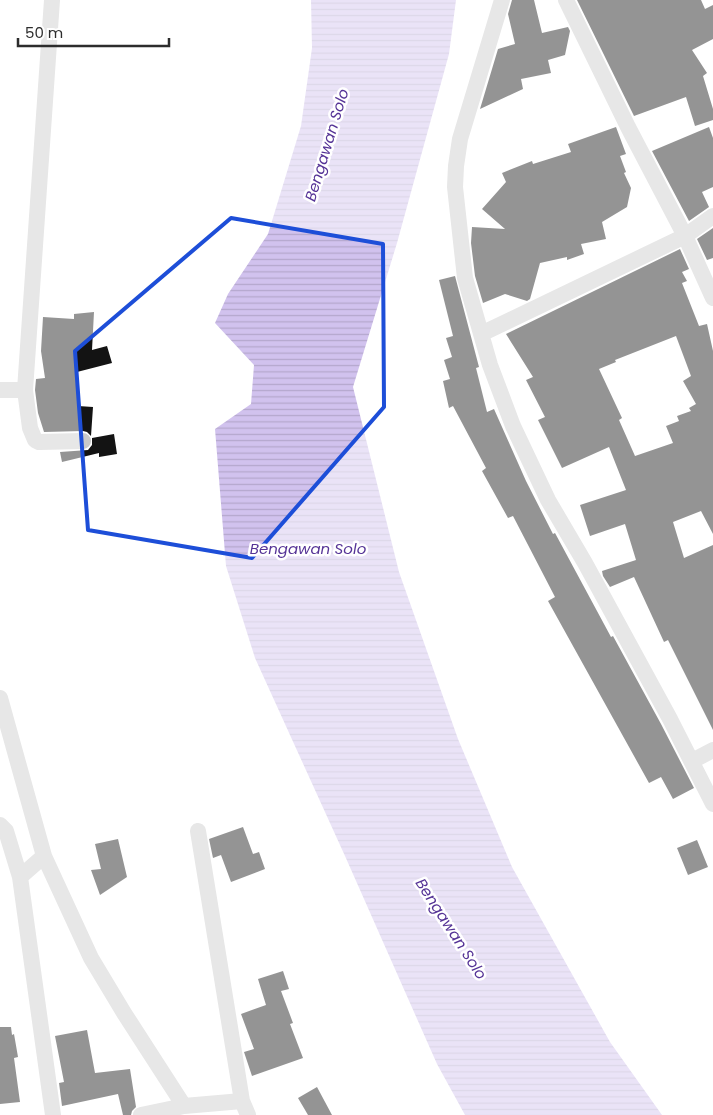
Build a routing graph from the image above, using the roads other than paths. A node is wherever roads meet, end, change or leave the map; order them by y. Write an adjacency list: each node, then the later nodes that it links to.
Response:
1 (52, 0): 9 (street)
2 (502, 0): 7 (street)
3 (566, 0): 5 (street)
4 (713, 216): 5 (street)
5 (685, 236): 6 (street); 7 (street)
6 (713, 298)
7 (481, 334): 13 (street)
8 (0, 390): 9 (street)
9 (25, 390): 10 (street)
10 (83, 441)
11 (0, 698): 17 (street)
12 (713, 750): 13 (street)
13 (692, 761): 14 (street)
14 (713, 804)
15 (0, 825): 18 (street)
16 (198, 831): 20 (street)
17 (44, 856): 18 (street); 19 (street)
18 (20, 877): 21 (street)
19 (184, 1106): 20 (street); 22 (street)
20 (245, 1108)
21 (54, 1115)
22 (141, 1115)

